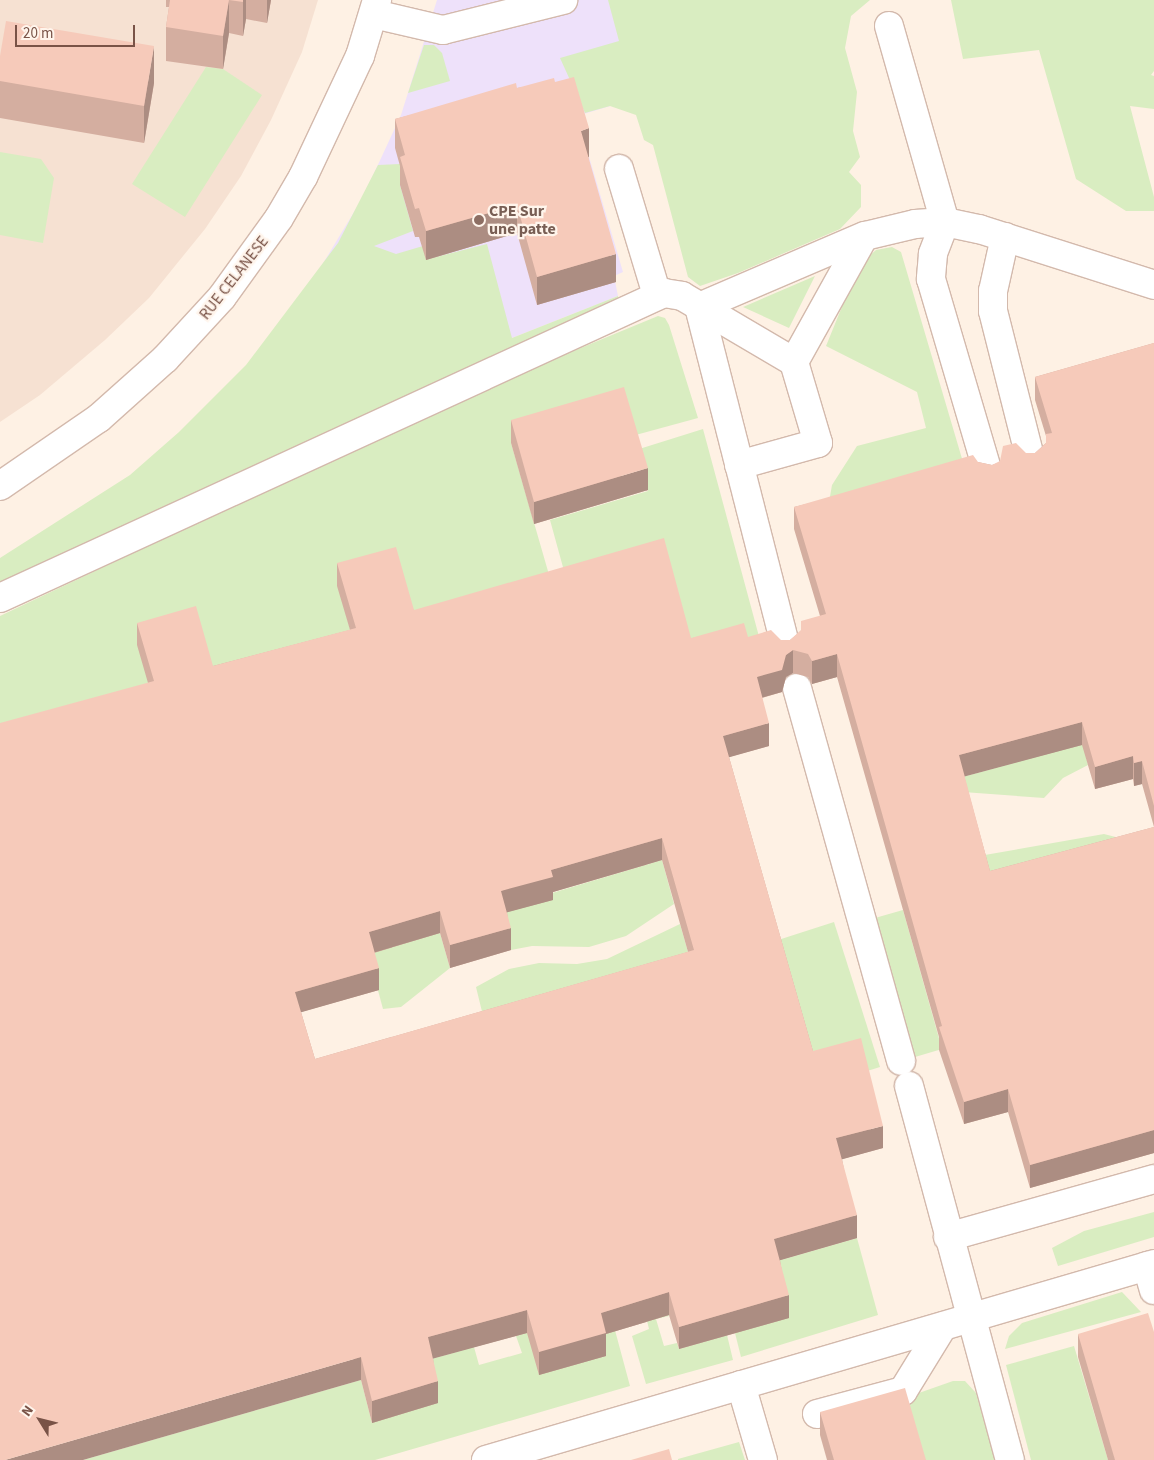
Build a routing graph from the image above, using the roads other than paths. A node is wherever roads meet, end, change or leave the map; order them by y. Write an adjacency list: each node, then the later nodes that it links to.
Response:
1 (563, 0): 2 (street)
2 (375, 7): 15 (street, RUE CELANESE)
3 (889, 26): 5 (street)
4 (619, 169): 9 (street)
5 (945, 222): 6 (street); 7 (street); 14 (street)
6 (1005, 237): 8 (street); 12 (street)
7 (863, 238): 10 (street); 11 (street)
8 (1154, 285)
9 (657, 295): 10 (street); 16 (street)
10 (699, 307): 11 (street); 13 (street)
11 (794, 362): 13 (street)
12 (1031, 461)
13 (739, 465): 17 (street)
14 (988, 473)
15 (0, 486)
16 (0, 598)
17 (786, 648)
18 (797, 688): 20 (street)
19 (1154, 1179): 20 (street)
20 (948, 1237): 22 (street)
21 (1152, 1273): 22 (street)
22 (969, 1318): 23 (street); 28 (street)
23 (943, 1326): 24 (street); 25 (street)
24 (741, 1385): 26 (street); 27 (street)
25 (817, 1414)
26 (486, 1460)
27 (764, 1460)
28 (1010, 1460)

